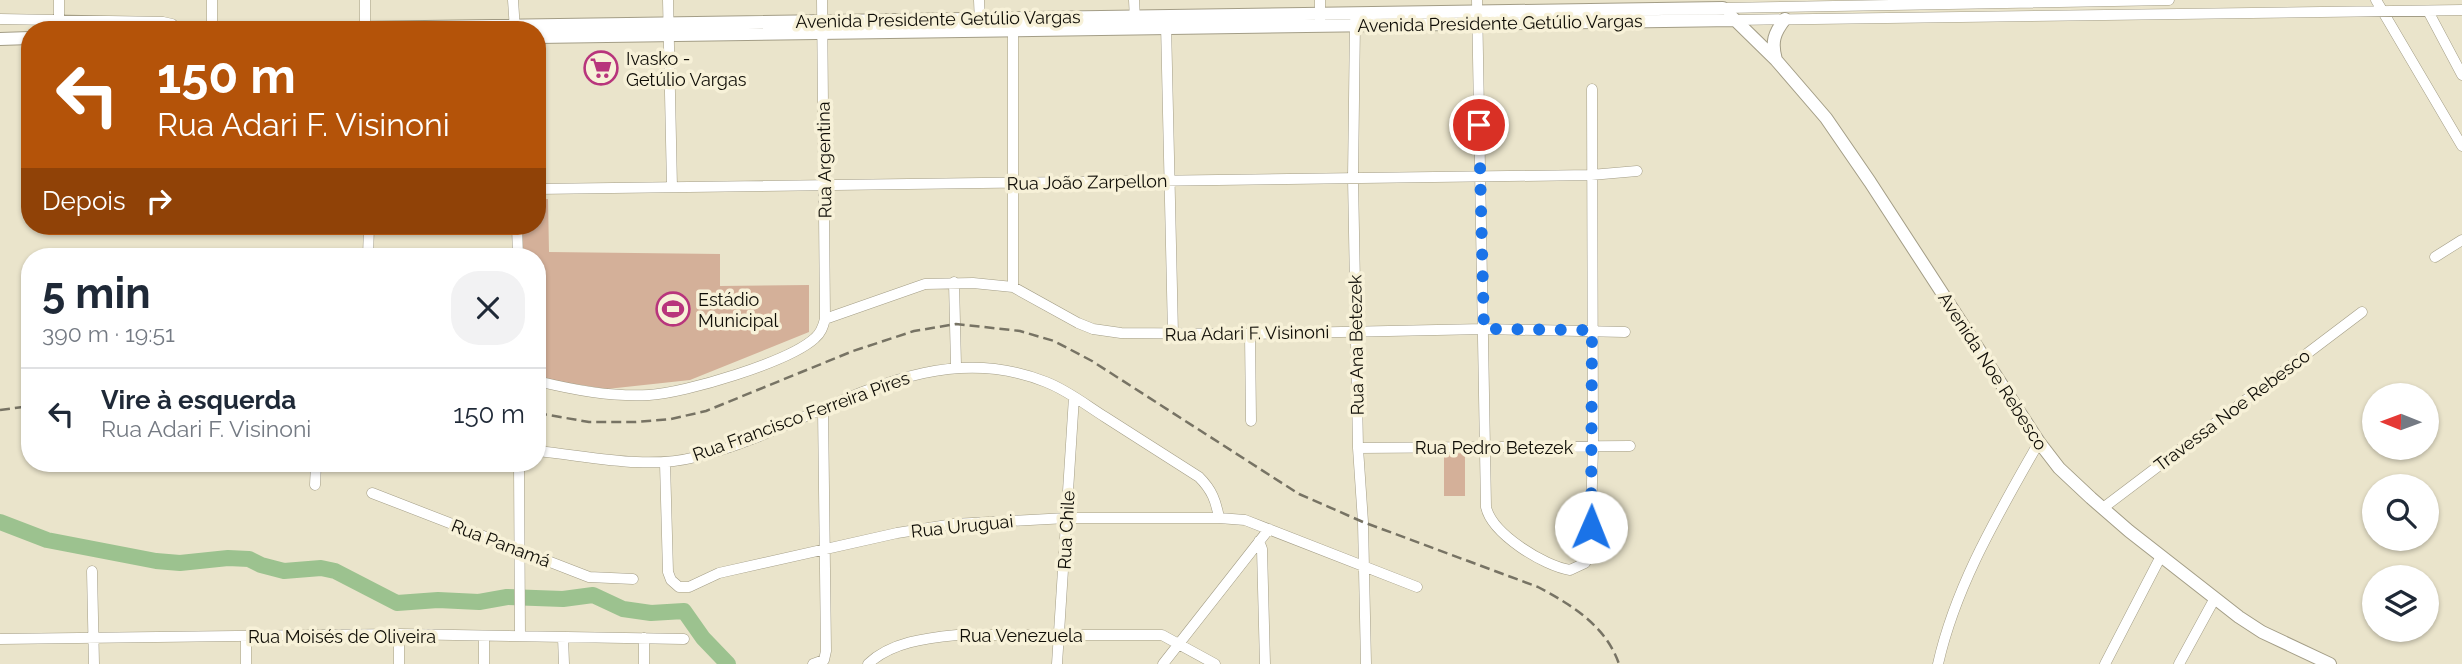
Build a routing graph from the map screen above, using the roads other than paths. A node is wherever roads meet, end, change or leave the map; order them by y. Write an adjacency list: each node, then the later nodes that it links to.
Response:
1 (60, 0): 20 (street)
2 (212, 0): 26 (street)
3 (365, 0): 27 (street)
4 (513, 0): 28 (street)
5 (668, 0): 34 (street)
6 (822, 0): 32 (street, Rua Argentina)
7 (979, 0): 31 (street)
8 (1134, 0): 30 (street)
9 (1320, 0): 22 (street)
10 (2169, 0): 13 (street, Avenida Presidente Getúlio Vargas)
11 (2376, 0): 16 (street)
12 (1719, 4): 13 (street, Avenida Presidente Getúlio Vargas); 15 (main road, Avenida Presidente Getúlio Vargas); 24 (main road, Avenida Noe Rebesco)
13 (1917, 5): 18 (street)
14 (2462, 10): 17 (street, Avenida Presidente Getúlio Vargas)
15 (1478, 11): 23 (main road, Avenida Presidente Getúlio Vargas); 24 (main road, Avenida Presidente Getúlio Vargas); 45 (street)
16 (2382, 11): 17 (street, Avenida Presidente Getúlio Vargas); 18 (street, Avenida Presidente Getúlio Vargas); 42 (street)
17 (2428, 11): 40 (street)
18 (1917, 17): 21 (street, Avenida Presidente Getúlio Vargas)
19 (0, 19): 20 (street)
20 (60, 19): 25 (street)
21 (1785, 19): 24 (street, Avenida Presidente Getúlio Vargas); 39 (main road)
22 (1320, 20): 23 (main road, Avenida Presidente Getúlio Vargas); 29 (main road, Avenida Presidente Getúlio Vargas)
23 (1355, 20): 46 (street, Rua Ana Betezek)
24 (1734, 20): 39 (main road, Avenida Noe Rebesco)
25 (129, 21)
26 (212, 21)
27 (366, 21)
28 (514, 21)
29 (1166, 21): 30 (main road, Avenida Presidente Getúlio Vargas); 47 (street)
30 (1135, 22): 31 (main road, Avenida Presidente Getúlio Vargas); 35 (main road, Avenida Presidente Getúlio Vargas)
31 (980, 24): 32 (main road, Avenida Presidente Getúlio Vargas); 35 (main road, Avenida Presidente Getúlio Vargas)
32 (822, 27): 34 (main road, Avenida Presidente Getúlio Vargas); 49 (street, Rua Argentina)
33 (546, 28): 34 (main road, Avenida Presidente Getúlio Vargas)
34 (668, 30): 36 (main road, Avenida Presidente Getúlio Vargas); 50 (street)
35 (1013, 30): 48 (street)
36 (546, 37)
37 (21, 38): 38 (main road)
38 (0, 39)
39 (1776, 60): 69 (main road, Avenida Noe Rebesco)
40 (2462, 75)
41 (1592, 89): 44 (street)
42 (2462, 146)
43 (1637, 171): 44 (street, Rua João Zarpellon)
44 (1591, 175): 45 (street, Rua João Zarpellon); 59 (street)
45 (1480, 176): 46 (street, Rua João Zarpellon); 58 (street)
46 (1353, 178): 47 (street, Rua João Zarpellon); 60 (street, Rua Ana Betezek)
47 (1170, 181): 48 (street, Rua João Zarpellon); 62 (street)
48 (1014, 184): 49 (street, Rua João Zarpellon); 55 (street)
49 (824, 186): 50 (street, Rua João Zarpellon); 57 (street, Rua Argentina)
50 (671, 187): 51 (street, Rua João Zarpellon)
51 (546, 189)
52 (2462, 240): 53 (street)
53 (2435, 257)
54 (954, 282): 55 (street); 57 (street); 64 (street)
55 (1013, 287): 62 (street, Rua Adari F. Visinoni)
56 (2362, 312): 80 (street, Travessa Noe Rebesco)
57 (825, 319): 65 (street)
58 (1484, 329): 59 (street, Rua Adari F. Visinoni); 60 (street, Rua Adari F. Visinoni); 73 (street)
59 (1592, 330): 61 (street, Rua Adari F. Visinoni); 71 (street)
60 (1356, 331): 63 (street, Rua Adari F. Visinoni); 72 (street, Rua Ana Betezek)
61 (1625, 332)
62 (1173, 334): 63 (street, Rua Adari F. Visinoni)
63 (1250, 334): 68 (street)
64 (957, 366): 66 (street, Rua Francisco Ferreira Pires); 67 (street, Rua Francisco Ferreira Pires)
65 (546, 383)
66 (1074, 397): 81 (street, Rua Chile); 82 (street, Rua Francisco Ferreira Pires)
67 (823, 409): 75 (street, Rua Francisco Ferreira Pires); 86 (street)
68 (1251, 421)
69 (2039, 442): 80 (main road, Avenida Noe Rebesco); 117 (street)
70 (1630, 446): 71 (street, Rua Pedro Betezek)
71 (1593, 447): 73 (street, Rua Pedro Betezek); 73 (street)
72 (1358, 448): 73 (street, Rua Pedro Betezek); 88 (street, Rua Ana Betezek)
73 (1485, 448)
74 (546, 451): 75 (street, Rua Francisco Ferreira Pires)
75 (665, 463): 86 (street, Rua Uruguai)
76 (316, 472): 78 (street)
77 (519, 472): 85 (street)
78 (315, 485)
79 (372, 493): 85 (street, Rua Panamá)
80 (2103, 508): 87 (main road, Avenida Noe Rebesco)
81 (1068, 518): 82 (street, Rua Uruguai); 86 (street, Rua Uruguai); 94 (street, Rua Chile)
82 (1219, 518): 83 (street, Rua Uruguai)
83 (1269, 528): 84 (street); 88 (street, Rua Uruguai)
84 (1259, 541): 103 (street); 115 (street)
85 (521, 550): 90 (street, Rua Panamá); 96 (street)
86 (826, 550): 104 (street)
87 (2161, 556): 92 (main road, Avenida Noe Rebesco); 118 (street)
88 (1364, 566): 91 (street, Rua Uruguai); 116 (street, Rua Ana Betezek)
89 (92, 571): 101 (street)
90 (633, 579)
91 (1417, 587)
92 (2215, 598): 119 (street); 120 (main road, Avenida Noe Rebesco)
93 (399, 634): 95 (street, Rua Moisés de Oliveira); 97 (street, Rua Moisés de Oliveira); 107 (street)
94 (1060, 635): 103 (street, Rua Venezuela); 111 (street, Rua Venezuela); 112 (street, Rua Chile)
95 (484, 636): 96 (street, Rua Moisés de Oliveira); 108 (street)
96 (520, 636): 98 (street, Rua Moisés de Oliveira)
97 (246, 637): 101 (street, Rua Moisés de Oliveira); 106 (street)
98 (564, 637): 99 (street, Rua Moisés de Oliveira); 109 (street)
99 (644, 638): 102 (street, Rua Moisés de Oliveira); 110 (street)
100 (0, 639): 101 (street, Rua Moisés de Oliveira)
101 (93, 639): 105 (street)
102 (684, 639)
103 (1178, 645): 113 (street); 114 (street, Rua Venezuela)
104 (817, 663)
105 (93, 664)
106 (246, 664)
107 (399, 664)
108 (484, 664)
109 (564, 664)
110 (644, 664)
111 (868, 664)
112 (1058, 664)
113 (1163, 664)
114 (1216, 664)
115 (1265, 664)
116 (1366, 664)
117 (1938, 664)
118 (2105, 664)
119 (2179, 664)
120 (2330, 664)

